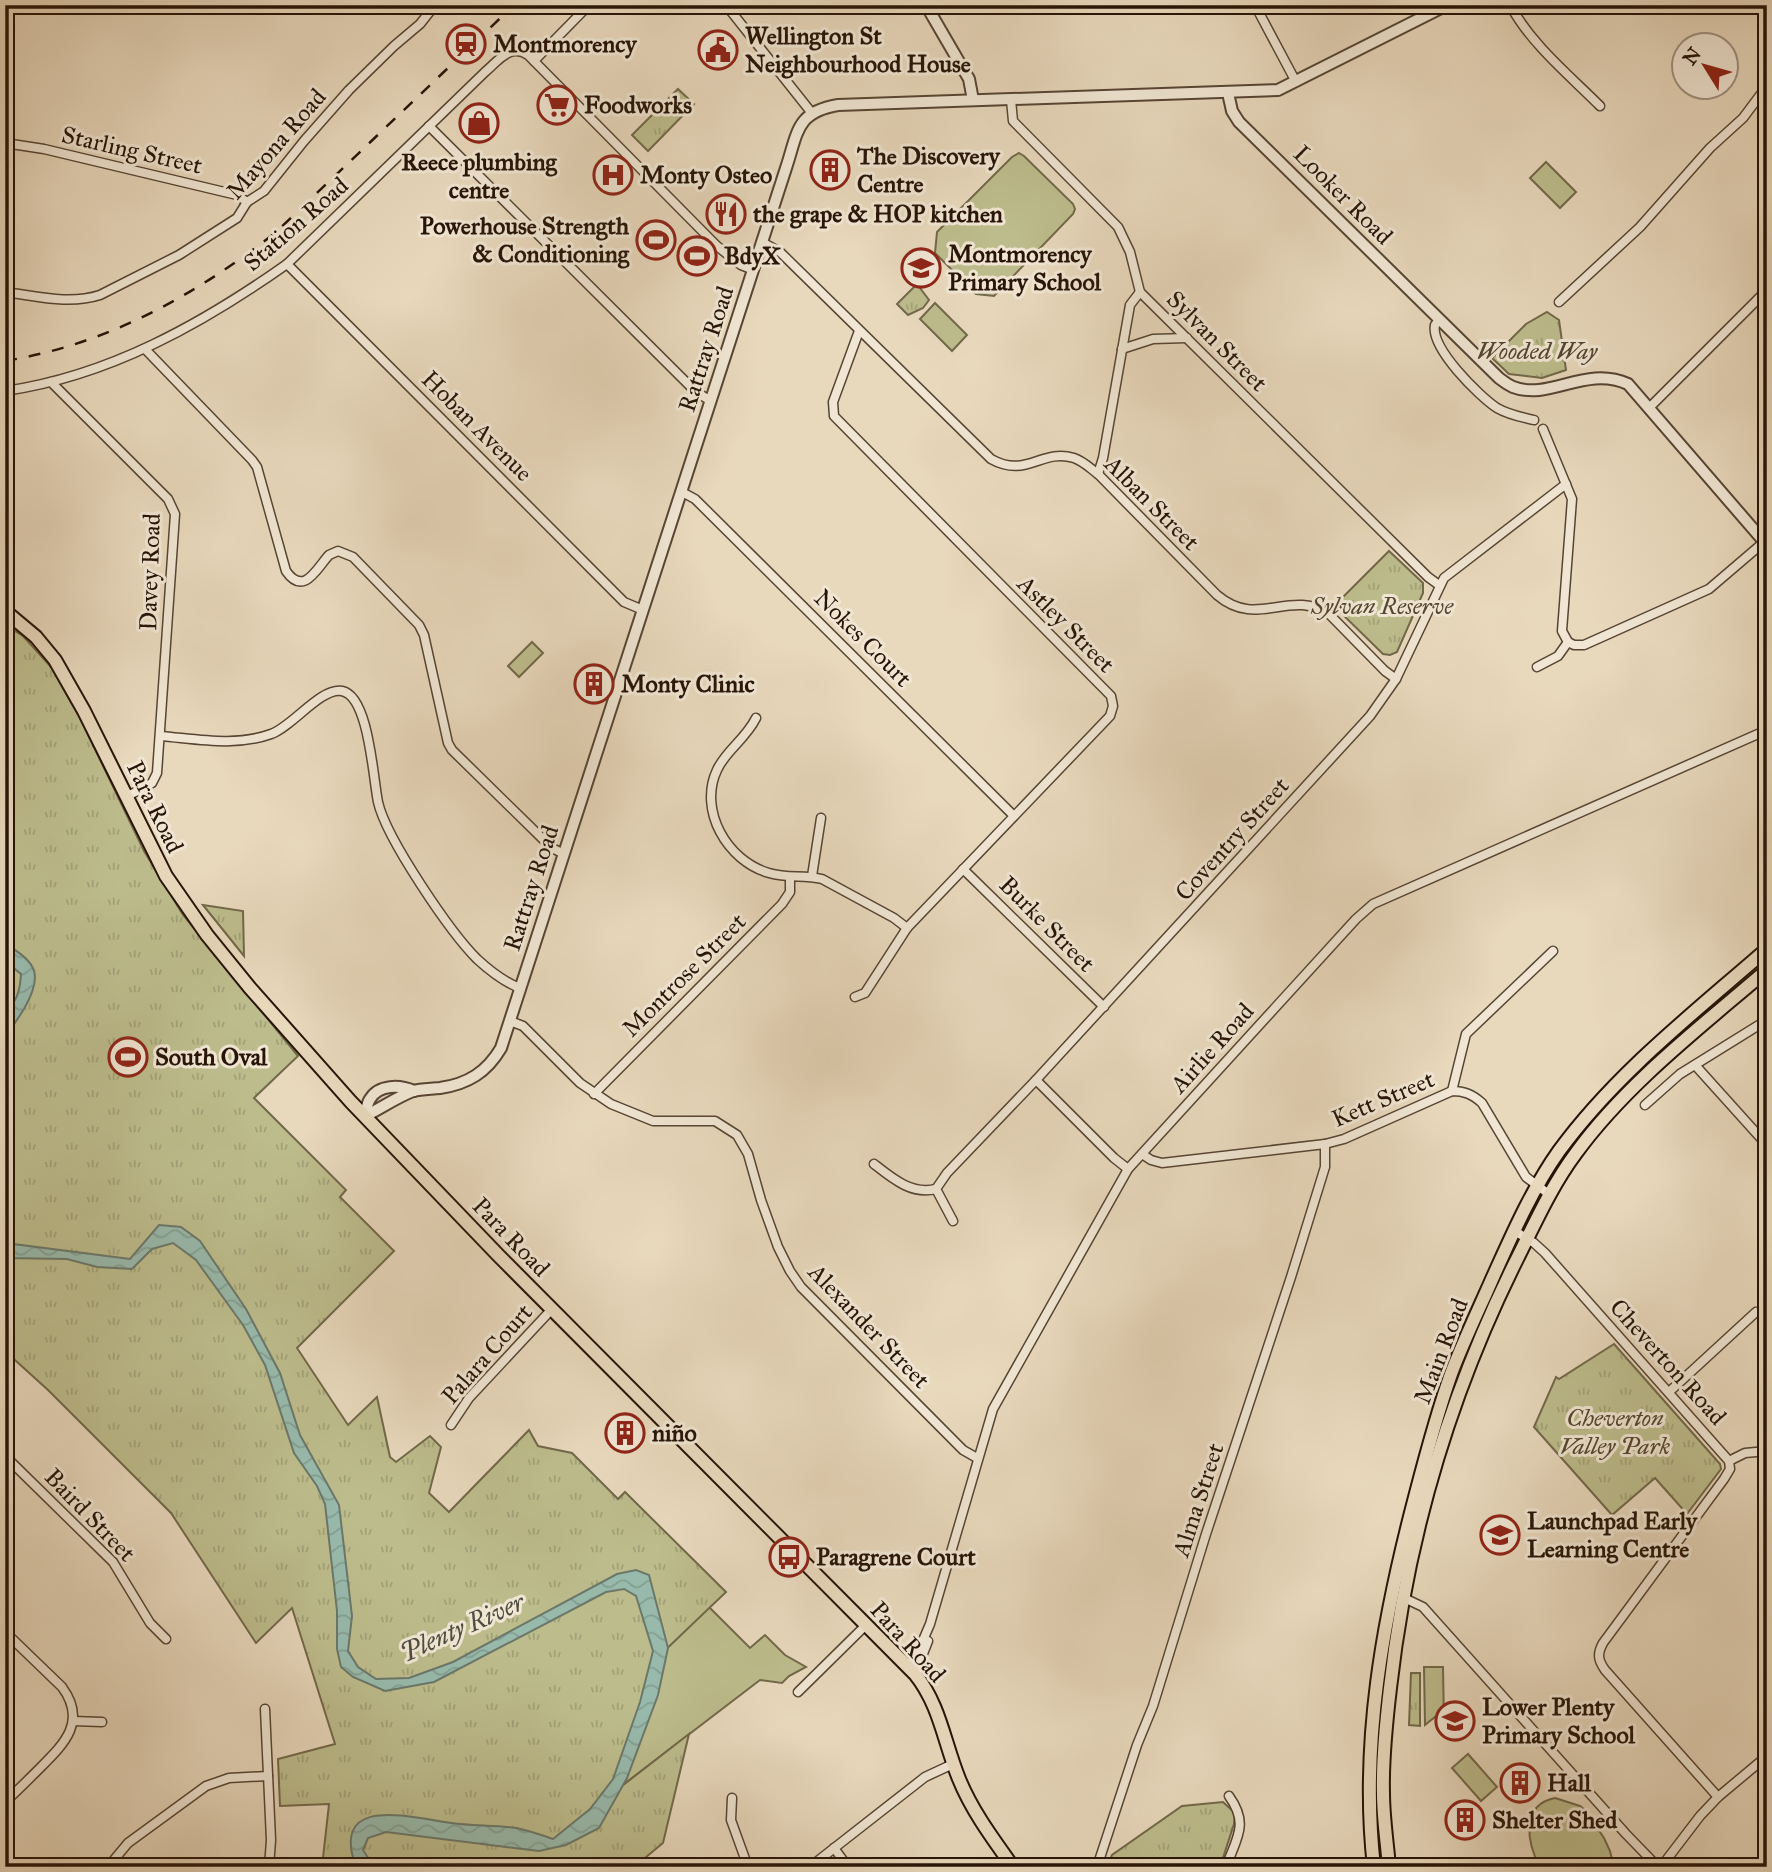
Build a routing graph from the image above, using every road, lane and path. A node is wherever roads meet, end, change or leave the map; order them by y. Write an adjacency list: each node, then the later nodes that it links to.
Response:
1 (435, 5): 18 (street, Mayona Road)
2 (589, 5): 8 (street)
3 (726, 5): 15 (street)
4 (926, 5): 12 (street)
5 (1255, 5): 9 (street)
6 (1447, 5): 9 (street)
7 (1510, 5): 14 (street)
8 (534, 61): 16 (street, Station Road); 21 (street)
9 (1296, 82): 11 (street)
10 (1767, 86): 26 (street)
11 (1228, 93): 13 (street); 28 (street, Looker Road)
12 (973, 100): 13 (street); 15 (street)
13 (1011, 100): 24 (street, Sylvan Street)
14 (1600, 106)
15 (811, 112): 19 (street, Rattray Road)
16 (429, 126): 20 (street, Station Road); 35 (street)
17 (5, 143): 18 (street, Starling Street)
18 (247, 202): 23 (street, Mayona Road)
19 (762, 242): 21 (street, Rattray Road); 29 (street, Alban Street)
20 (287, 264): 31 (street, Station Road); 44 (street, Hoban Avenue)
21 (754, 270): 35 (street, Rattray Road)
22 (1767, 290): 25 (street)
23 (5, 292)
24 (1140, 292): 30 (street, Sylvan Street); 32 (street)
25 (1758, 299): 27 (street); 36 (street)
26 (1559, 302)
27 (1767, 309)
28 (1439, 320): 36 (street, Looker Road); 37 (street)
29 (859, 331): 39 (street, Alban Street); 53 (street, Astley Street)
30 (1187, 338): 32 (street); 43 (street, Sylvan Street)
31 (145, 349): 33 (street, Station Road); 55 (street)
32 (1122, 349): 39 (street)
33 (51, 382): 34 (street, Station Road); 51 (street, Davey Road)
34 (5, 391)
35 (711, 401): 41 (street, Rattray Road)
36 (1650, 407): 42 (street, Looker Road)
37 (1534, 419)
38 (1543, 429): 40 (street)
39 (1098, 474): 48 (street, Alban Street)
40 (1566, 484): 43 (street, Coventry Street); 46 (street)
41 (682, 492): 44 (street, Rattray Road); 53 (street, Nokes Court)
42 (1766, 543): 46 (street)
43 (1439, 585): 48 (street, Coventry Street)
44 (643, 610): 55 (street, Rattray Road)
45 (5, 611): 52 (main road, Para Road)
46 (1568, 642): 47 (street)
47 (1537, 667)
48 (1396, 679): 65 (street, Coventry Street)
49 (756, 718): 58 (street)
50 (1767, 730): 76 (street, Airlie Road)
51 (160, 736): 52 (street, Davey Road); 63 (street)
52 (126, 797): 73 (main road, Para Road)
53 (1014, 816): 56 (street, Astley Street)
54 (821, 818): 57 (street)
55 (564, 854): 63 (street, Rattray Road)
56 (963, 869): 59 (street, Astley Street); 65 (street, Burke Street)
57 (812, 876): 58 (street); 59 (street)
58 (790, 878): 71 (street, Montrose Street)
59 (907, 928): 64 (street, Astley Street)
60 (1553, 951): 70 (street)
61 (1765, 953): 79 (main road, Main Road)
62 (1767, 970): 81 (main road, Main Road)
63 (520, 988): 67 (street, Rattray Road)
64 (855, 997)
65 (1104, 1007): 69 (street, Coventry Street)
66 (1767, 1020): 68 (street)
67 (510, 1021): 71 (street, Alexander Street); 73 (street, Rattray Road)
68 (1695, 1065): 72 (street); 75 (street)
69 (1036, 1080): 78 (street); 80 (street, Coventry Street)
70 (1452, 1091): 74 (street, Kett Street); 79 (street, Kett Street)
71 (594, 1094): 91 (street, Alexander Street)
72 (1645, 1105)
73 (365, 1116): 85 (main road, Para Road)
74 (1325, 1143): 76 (street, Kett Street); 116 (street, Alma Street)
75 (1767, 1145)
76 (1142, 1154): 78 (street, Airlie Road)
77 (874, 1164): 80 (street)
78 (1128, 1169): 91 (street, Airlie Road)
79 (1537, 1187): 81 (street, Kett Street); 83 (main road, Main Road)
80 (936, 1189): 82 (street)
81 (1550, 1195): 84 (main road, Main Road)
82 (953, 1221)
83 (1514, 1231): 84 (street, Cheverton Road); 118 (main road, Main Road)
84 (1528, 1238): 87 (street, Cheverton Road); 93 (main road, Main Road)
85 (552, 1310): 88 (street, Palara Court); 94 (main road, Para Road)
86 (1756, 1312): 87 (street)
87 (1669, 1392): 92 (street, Cheverton Road)
88 (450, 1424)
89 (1767, 1451): 92 (street)
90 (5, 1456): 96 (street, Baird Street)
91 (977, 1458): 97 (street, Airlie Road)
92 (1729, 1461): 106 (street, Cheverton Road)
93 (1402, 1597): 119 (main road, Main Road); 120 (street)
94 (866, 1625): 97 (main road, Para Road); 98 (street)
95 (7, 1638): 100 (street)
96 (166, 1639)
97 (911, 1670): 103 (main road, Para Road)
98 (798, 1692)
99 (265, 1709): 104 (street)
100 (73, 1721): 101 (street); 108 (street)
101 (102, 1722)
102 (1767, 1756): 106 (street)
103 (953, 1764): 109 (street); 115 (main road, Para Road)
104 (268, 1776): 110 (street); 111 (street)
105 (1229, 1796): 117 (street)
106 (1718, 1797): 120 (street)
107 (732, 1798): 112 (street)
108 (5, 1802)
109 (834, 1848): 113 (street); 114 (street)
110 (108, 1867)
111 (269, 1867)
112 (748, 1867)
113 (810, 1867)
114 (848, 1867)
115 (1013, 1867)
116 (1097, 1867)
117 (1226, 1867)
118 (1374, 1867)
119 (1389, 1867)
120 (1660, 1867)

